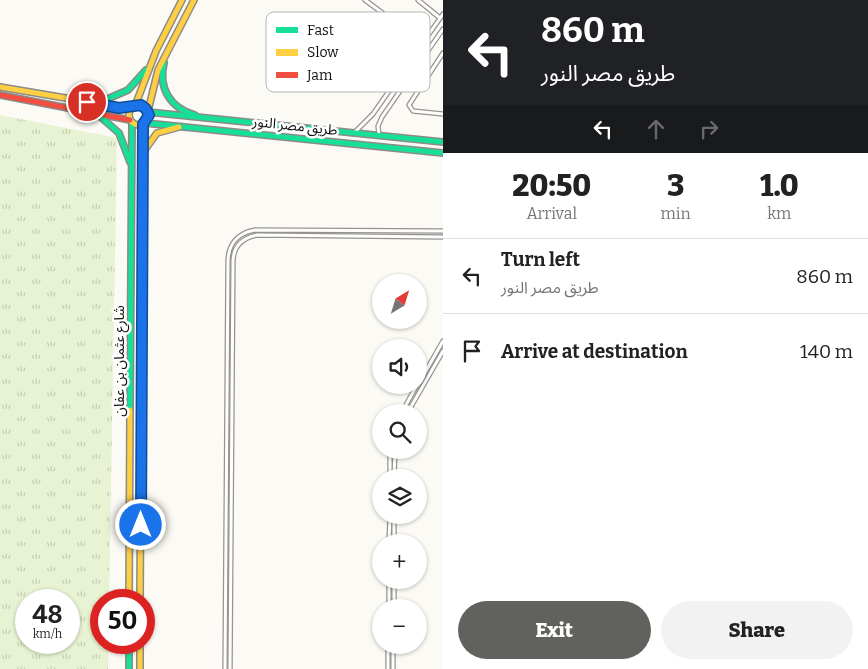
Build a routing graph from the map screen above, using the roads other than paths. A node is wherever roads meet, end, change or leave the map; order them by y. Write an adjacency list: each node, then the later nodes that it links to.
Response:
1 (182, 0): 12 (main road)
2 (194, 0): 10 (main road)
3 (365, 0): 5 (street)
4 (418, 0): 6 (street)
5 (381, 12)
6 (442, 16): 8 (street)
7 (443, 28): 9 (street)
8 (430, 34)
9 (430, 47)
10 (167, 51): 22 (main road); 24 (main road)
11 (443, 53): 13 (street)
12 (150, 65): 19 (main road); 20 (main road)
13 (430, 73)
14 (0, 87): 19 (main road)
15 (389, 92): 29 (street)
16 (399, 92): 31 (street)
17 (418, 92): 23 (street)
18 (0, 95): 21 (main road)
19 (97, 103): 20 (main road)
20 (134, 106): 22 (main road); 25 (main road)
21 (95, 112): 25 (main road); 35 (main road)
22 (148, 112): 24 (main road, طريق مصر النور); 27 (main road)
23 (443, 114)
24 (208, 119): 26 (main road, طريق مصر النور)
25 (131, 122): 27 (main road); 35 (main road, شارع عثمان بن عفان)
26 (258, 122): 29 (main road, طريق مصر النور); 30 (main road)
27 (144, 124): 28 (main road, طريق مصر النور); 34 (main road, شارع عثمان بن عفان)
28 (193, 127): 30 (main road, طريق مصر النور); 34 (main road)
29 (354, 132): 31 (main road, طريق مصر النور)
30 (256, 133): 33 (main road, طريق مصر النور)
31 (379, 135): 32 (main road, طريق مصر النور)
32 (443, 142)
33 (443, 153)
34 (143, 155): 43 (main road, شارع عثمان بن عفان)
35 (132, 173): 42 (main road, شارع عثمان بن عفان)
36 (443, 231): 52 (street)
37 (443, 237): 53 (street)
38 (443, 341): 40 (street)
39 (443, 351): 41 (street)
40 (427, 369)
41 (413, 404)
42 (130, 564): 43 (main road); 44 (main road, شارع عثمان بن عفان)
43 (141, 564): 45 (main road, شارع عثمان بن عفان)
44 (129, 589)
45 (140, 589)
46 (129, 654): 50 (main road)
47 (140, 654): 51 (main road)
48 (388, 654): 54 (street)
49 (393, 654): 55 (street)
50 (129, 669)
51 (140, 669)
52 (225, 669)
53 (230, 669)
54 (388, 669)
55 (393, 669)

